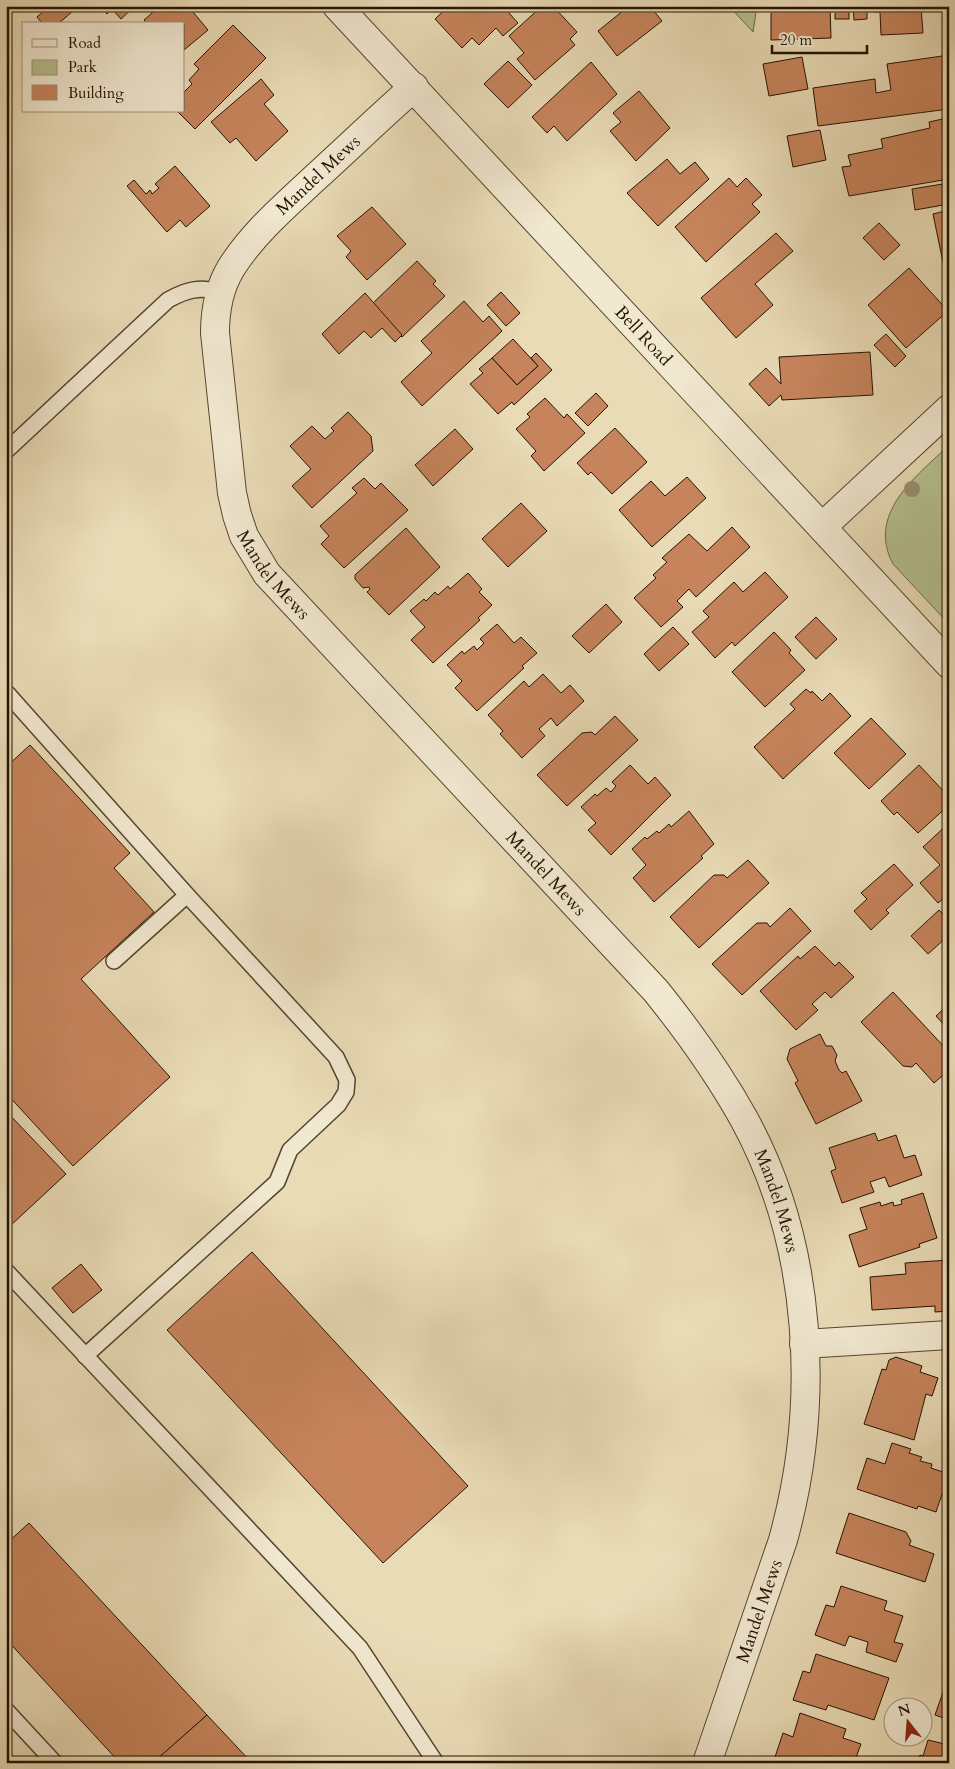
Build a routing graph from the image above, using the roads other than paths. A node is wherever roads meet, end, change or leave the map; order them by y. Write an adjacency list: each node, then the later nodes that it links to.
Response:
1 (337, 6): 2 (street, Bell Road)
2 (414, 87): 3 (street, Mandel Mews); 6 (street, Bell Road)
3 (220, 292): 5 (lane); 13 (street, Mandel Mews)
4 (949, 409): 6 (street)
5 (6, 451)
6 (822, 527): 7 (street, Bell Road)
7 (949, 664)
8 (6, 692): 9 (lane)
9 (187, 895): 10 (lane); 14 (lane)
10 (114, 961)
11 (6, 1271): 14 (lane)
12 (949, 1335): 13 (street)
13 (804, 1344): 18 (street, Mandel Mews)
14 (85, 1356): 17 (lane)
15 (6, 1710): 16 (lane)
16 (55, 1763)
17 (436, 1763)
18 (707, 1763)

